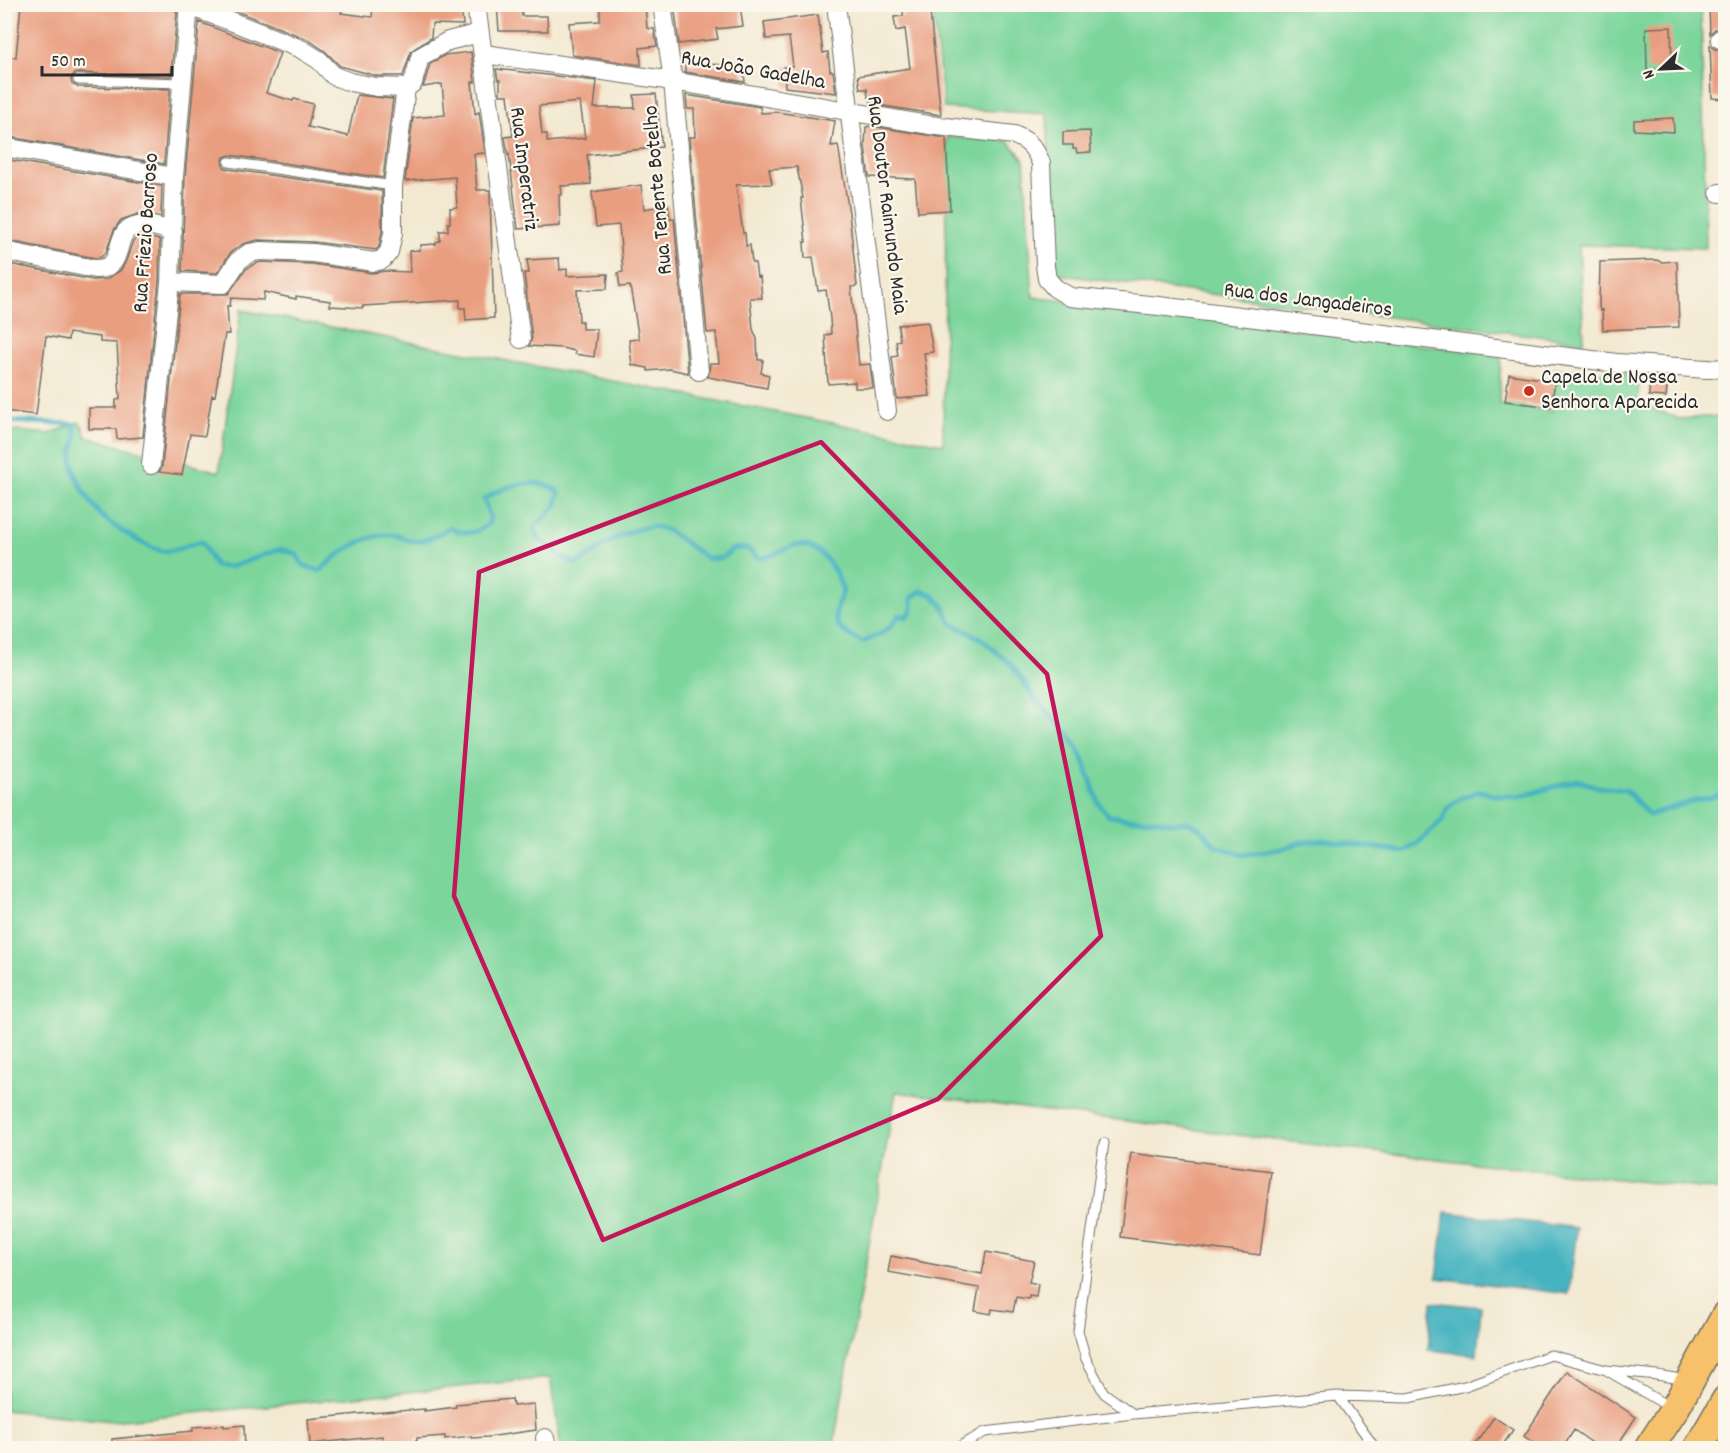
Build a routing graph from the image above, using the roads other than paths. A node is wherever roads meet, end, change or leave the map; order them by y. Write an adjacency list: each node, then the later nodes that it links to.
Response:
1 (476, 4): 5 (street, Rua Imperatriz)
2 (662, 4): 8 (street, Rua Tenente Botelho)
3 (836, 4): 11 (street, Rua Doutor Raimundo Maia)
4 (187, 5): 9 (street, Rua Friezio Barroso); 10 (street)
5 (480, 33): 6 (street, Rua Imperatriz); 10 (street)
6 (484, 54): 8 (street, Rua João Gadelha); 20 (street, Rua Imperatriz)
7 (78, 80): 9 (lane)
8 (673, 81): 11 (street, Rua João Gadelha); 22 (street, Rua Tenente Botelho)
9 (182, 83): 15 (street, Rua Friezio Barroso)
10 (406, 88): 16 (street)
11 (851, 113): 12 (street, Rua João Gadelha); 23 (street, Rua Doutor Raimundo Maia)
12 (1014, 135): 21 (street, Rua dos Jangadeiros)
13 (4, 147): 15 (street)
14 (229, 162): 16 (lane)
15 (174, 177): 17 (street, Rua Friezio Barroso)
16 (393, 186): 19 (street)
17 (173, 231): 18 (street); 19 (street, Rua Friezio Barroso)
18 (4, 251)
19 (170, 282): 24 (street, Rua Friezio Barroso)
20 (521, 339)
21 (1725, 368)
22 (699, 371)
23 (887, 411)
24 (151, 465)
25 (1104, 1143): 32 (lane)
26 (1725, 1315): 28 (main road)
27 (1606, 1370): 28 (lane); 29 (lane); 31 (lane)
28 (1689, 1381): 31 (main road)
29 (1338, 1396): 32 (lane); 34 (lane)
30 (1725, 1400): 36 (main road)
31 (1674, 1410): 35 (main road)
32 (1133, 1414): 33 (lane)
33 (957, 1449)
34 (1373, 1449)
35 (1649, 1449)
36 (1698, 1449)

